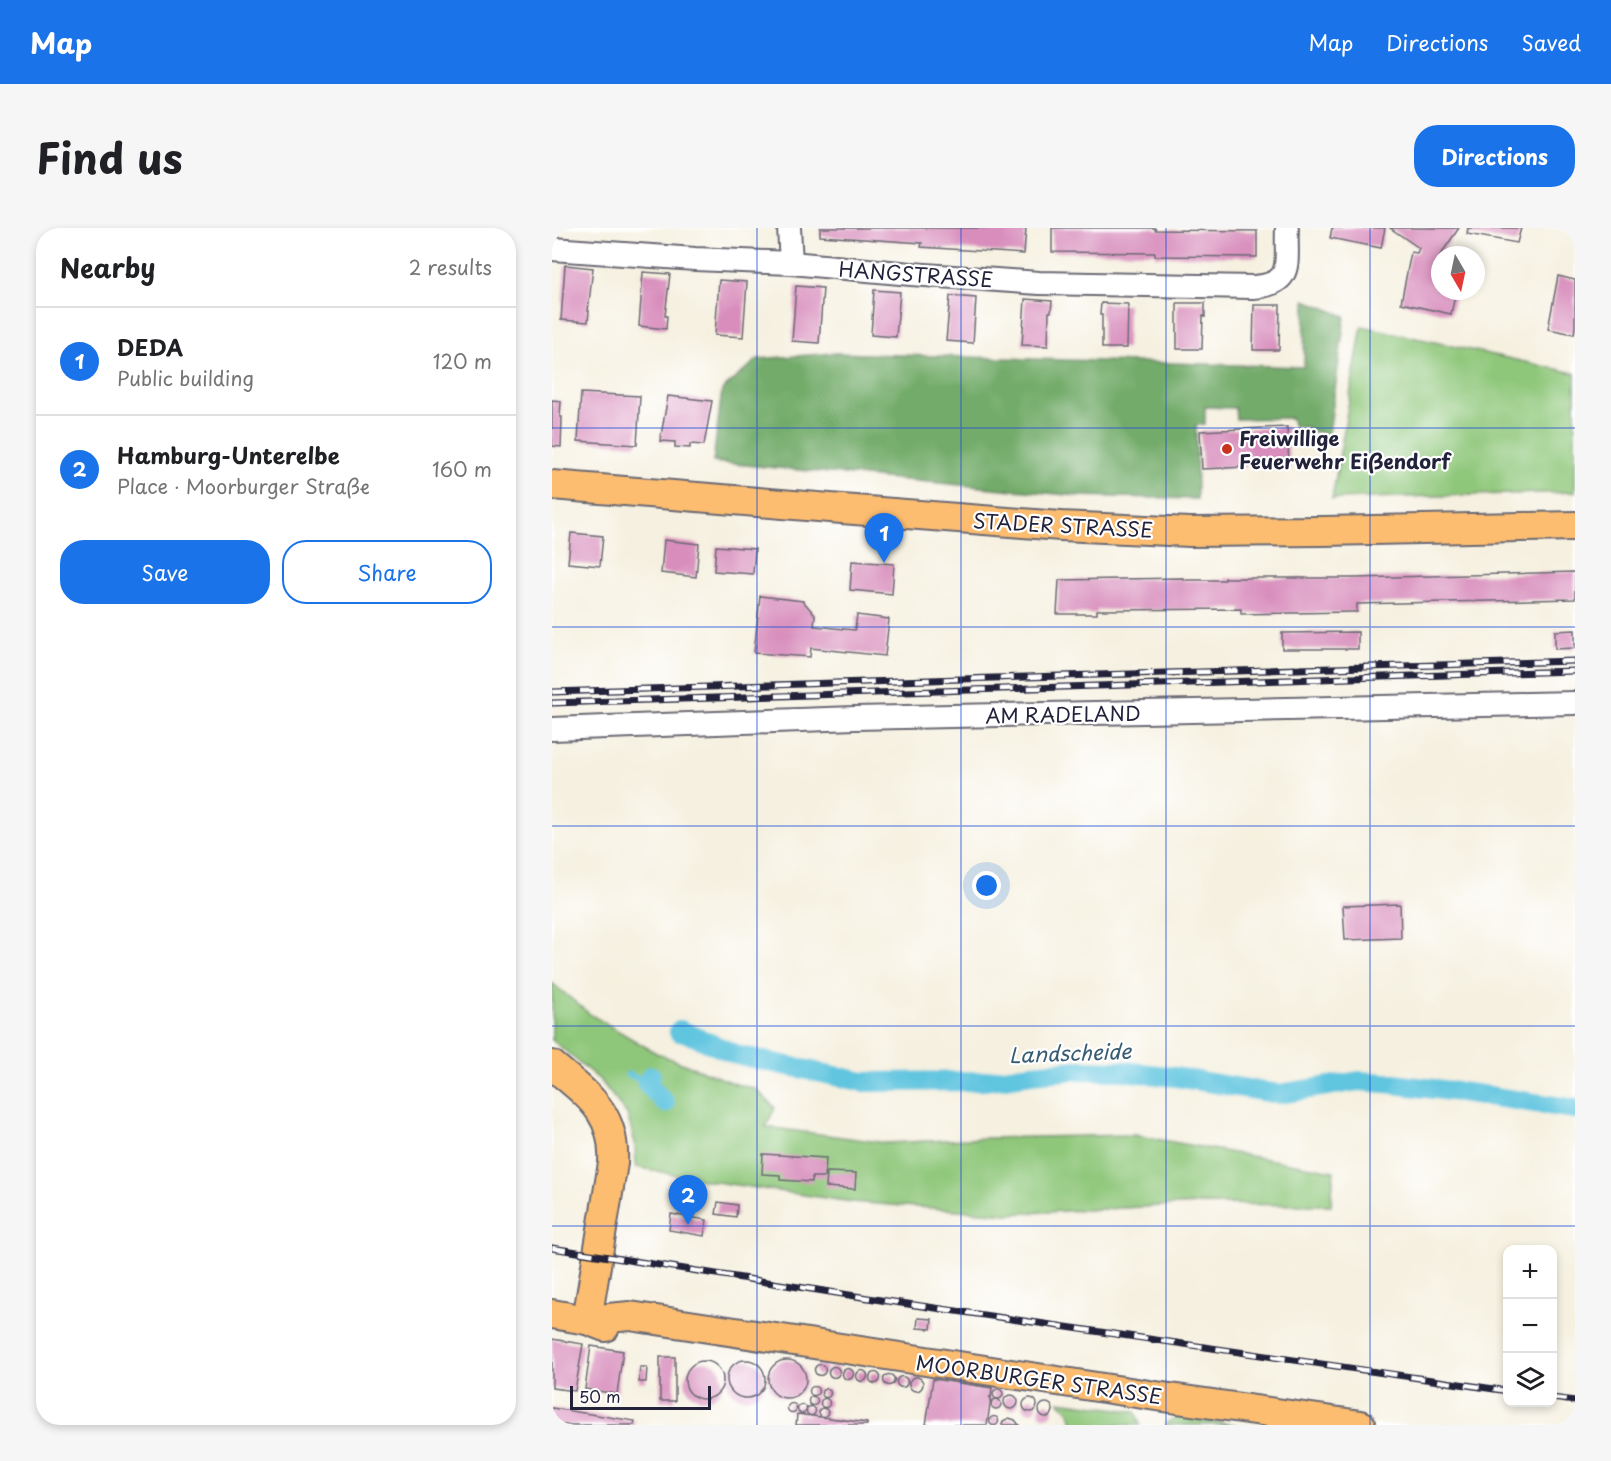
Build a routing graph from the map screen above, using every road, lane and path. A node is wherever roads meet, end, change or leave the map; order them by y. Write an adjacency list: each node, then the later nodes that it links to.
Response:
1 (789, 228): 4 (street)
2 (1287, 228): 4 (street, HANGSTRASSE)
3 (552, 249): 4 (street, HANGSTRASSE)
4 (791, 263)
5 (552, 485): 6 (main road, STADER STRASSE)
6 (1575, 526)
7 (1575, 703): 8 (street, AM RADELAND)
8 (552, 729)
9 (552, 1065): 11 (main road)
10 (552, 1314): 11 (main road, MOORBURGER STRASSE)
11 (587, 1320): 12 (main road, MOORBURGER STRASSE)
12 (1361, 1425)

